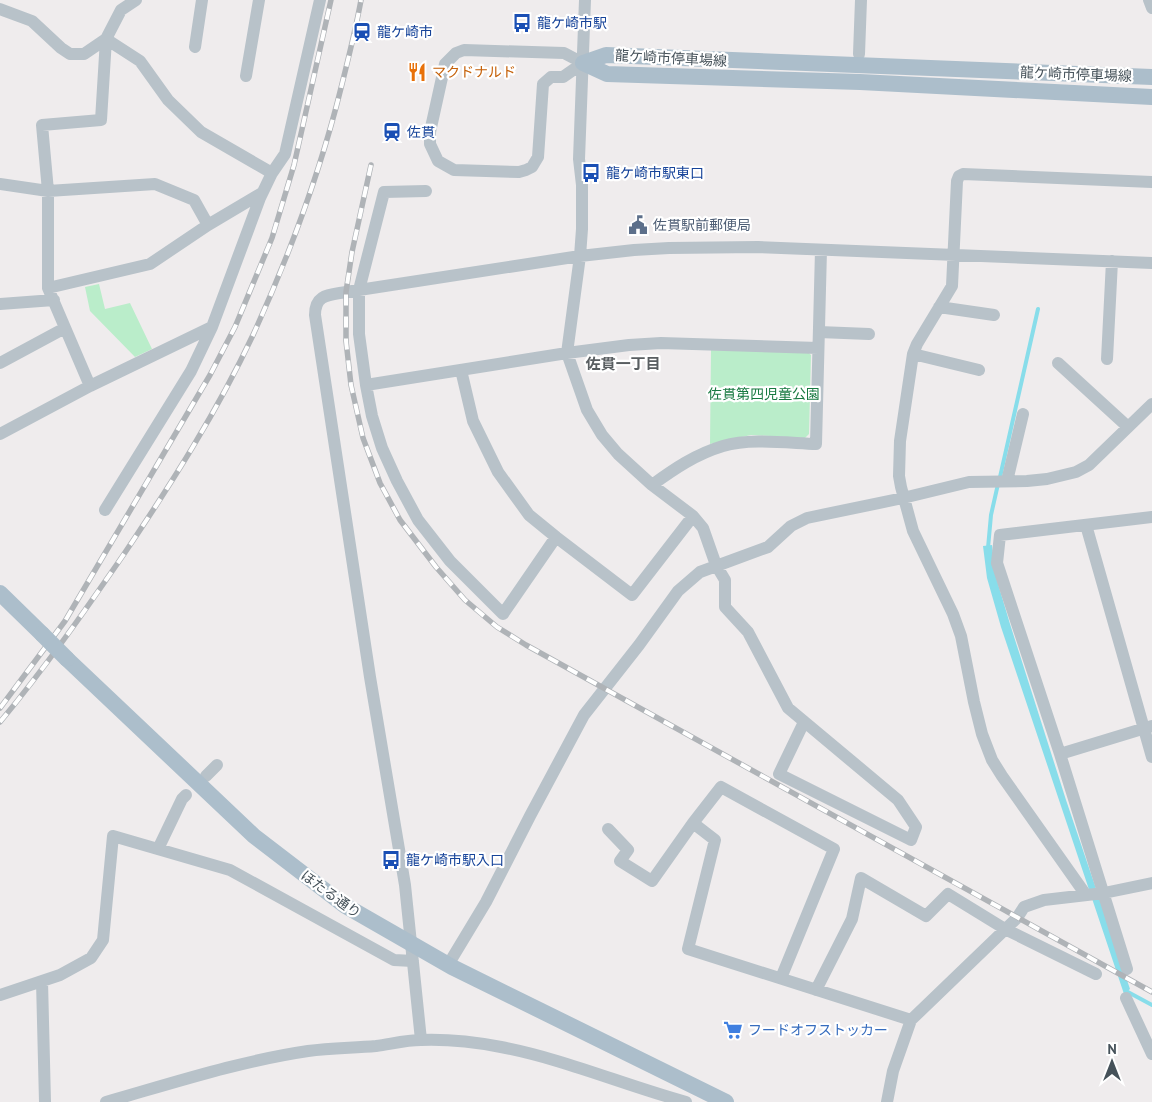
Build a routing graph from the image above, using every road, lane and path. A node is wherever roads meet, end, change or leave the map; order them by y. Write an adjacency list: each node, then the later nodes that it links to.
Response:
1 (202, 0): 11 (street)
2 (259, 0): 14 (street)
3 (320, 0): 17 (street)
4 (585, 0): 13 (street)
5 (861, 0): 12 (street)
6 (1149, 0): 8 (street)
7 (132, 1): 10 (street)
8 (1152, 8)
9 (0, 10): 10 (street)
10 (106, 39): 17 (street); 20 (street)
11 (195, 47)
12 (859, 54)
13 (583, 63): 13 (street); 15 (main road, 龍ケ崎市停車場線); 16 (main road, 龍ケ崎市停車場線); 26 (street)
14 (246, 76)
15 (1152, 77)
16 (1152, 97)
17 (272, 173): 22 (street)
18 (1152, 182): 25 (street)
19 (0, 184): 20 (street)
20 (48, 191): 23 (street); 29 (street)
21 (426, 191): 30 (street)
22 (262, 194): 23 (street); 35 (street)
23 (208, 225): 29 (street)
24 (821, 250): 25 (street); 26 (street); 37 (street)
25 (954, 254): 27 (street); 33 (street)
26 (580, 256): 30 (street); 40 (street)
27 (1112, 261): 28 (street); 42 (street)
28 (1152, 263)
29 (48, 288): 31 (street)
30 (360, 290): 47 (street); 77 (street)
31 (54, 300): 32 (street); 36 (street)
32 (0, 304)
33 (939, 306): 34 (street); 41 (street)
34 (994, 315)
35 (212, 327): 48 (street); 56 (street)
36 (66, 328): 43 (street); 48 (street)
37 (819, 332): 38 (street); 39 (street)
38 (869, 334)
39 (818, 348): 40 (street); 54 (street)
40 (567, 353): 45 (street); 54 (street)
41 (913, 354): 46 (street); 55 (street)
42 (1107, 359)
43 (0, 363)
44 (1058, 363): 51 (street)
45 (460, 370): 47 (street); 60 (street)
46 (978, 370)
47 (366, 385): 60 (street)
48 (90, 386): 52 (street)
49 (1152, 404): 51 (street)
50 (1023, 414): 53 (street)
51 (1128, 427): 53 (street)
52 (0, 434)
53 (1007, 482): 55 (street)
54 (652, 485): 57 (street)
55 (903, 498): 61 (street); 75 (street)
56 (105, 510)
57 (693, 516): 60 (street); 61 (street)
58 (1152, 517): 59 (street)
59 (1086, 525): 64 (street); 65 (street)
60 (556, 537)
61 (716, 564): 63 (street); 78 (street)
62 (0, 593): 77 (main road, ほたる通り, bridge)
63 (804, 722): 63 (street)
64 (1148, 727): 65 (street); 66 (street)
65 (1060, 754): 74 (street)
66 (1152, 758)
67 (217, 765): 68 (street)
68 (206, 776)
69 (186, 795): 72 (street)
70 (693, 822): 71 (street); 81 (street); 81 (street)
71 (608, 829)
72 (158, 849): 77 (street); 82 (street)
73 (1152, 883): 74 (street)
74 (1103, 893): 75 (street); 79 (street)
75 (1086, 895): 76 (street)
76 (1005, 929): 80 (street); 83 (street); 86 (street)
77 (413, 953): 78 (main road, ほたる通り); 87 (street)
78 (448, 965): 92 (main road, ほたる通り)
79 (1127, 968)
80 (1096, 974)
81 (781, 978): 83 (street)
82 (42, 981): 84 (street); 89 (street)
83 (816, 990): 86 (street)
84 (0, 995)
85 (1126, 998): 88 (street)
86 (911, 1020): 93 (street)
87 (421, 1040): 90 (street); 91 (street)
88 (1152, 1054)
89 (45, 1102)
90 (106, 1102)
91 (686, 1102)
92 (726, 1102)
93 (886, 1102)

